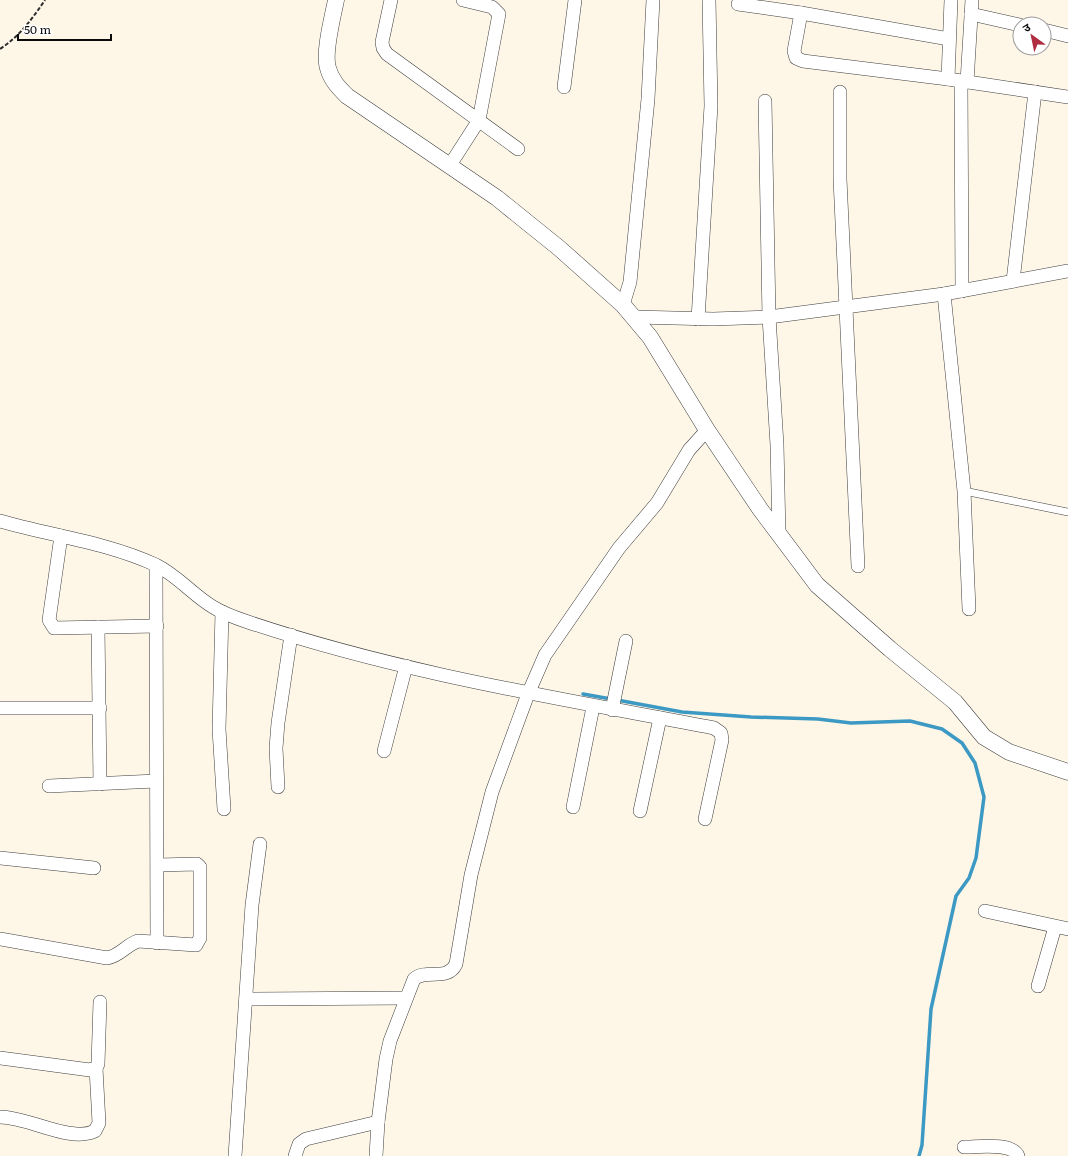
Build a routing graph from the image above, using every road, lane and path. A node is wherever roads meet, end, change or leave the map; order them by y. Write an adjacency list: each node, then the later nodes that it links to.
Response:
1 (45, 0): 17 (path)
2 (336, 0): 26 (street)
3 (391, 0): 24 (street)
4 (463, 0): 24 (street)
5 (575, 0): 19 (street)
6 (653, 0): 31 (street)
7 (709, 0): 35 (street)
8 (951, 0): 16 (street)
9 (972, 0): 12 (street)
10 (738, 4): 11 (street)
11 (801, 12): 16 (street); 18 (street)
12 (971, 14): 13 (street); 18 (street)
13 (1012, 23)
14 (1052, 32): 15 (street)
15 (1068, 36)
16 (949, 39): 18 (street)
17 (0, 48)
18 (959, 81): 21 (street); 29 (street)
19 (564, 87)
20 (840, 92): 32 (street)
21 (1035, 92): 22 (street); 28 (street)
22 (1068, 97)
23 (765, 101): 34 (street)
24 (479, 120): 25 (street); 26 (street)
25 (518, 149)
26 (450, 165): 31 (street)
27 (1068, 271): 28 (street)
28 (1013, 281): 29 (street)
29 (962, 291): 30 (street)
30 (944, 294): 32 (street); 37 (street)
31 (623, 305): 33 (street)
32 (846, 306): 34 (street); 43 (street)
33 (635, 317): 35 (street); 36 (street)
34 (769, 317): 35 (street); 41 (street)
35 (698, 319)
36 (707, 430): 41 (street); 51 (street)
37 (964, 491): 38 (lane); 44 (street)
38 (1068, 512)
39 (0, 521): 40 (street)
40 (61, 536): 42 (street); 47 (street)
41 (779, 536): 58 (street)
42 (156, 566): 45 (street); 46 (street)
43 (858, 566)
44 (969, 609)
45 (222, 612): 48 (street); 64 (street)
46 (157, 626): 47 (street); 59 (street)
47 (98, 627): 55 (street)
48 (291, 635): 50 (street); 62 (street)
49 (626, 641): 52 (street)
50 (406, 666): 51 (street); 57 (street)
51 (528, 694): 53 (street); 77 (street)
52 (614, 703): 53 (street); 56 (street)
53 (593, 707): 63 (street)
54 (0, 708): 55 (street)
55 (100, 708): 60 (street)
56 (660, 718): 65 (street); 66 (street)
57 (384, 751)
58 (1068, 772)
59 (156, 781): 60 (street); 69 (street)
60 (100, 784): 61 (street)
61 (49, 786)
62 (278, 787)
63 (573, 807)
64 (224, 809)
65 (640, 811)
66 (706, 819)
67 (260, 844): 78 (street)
68 (0, 858): 70 (street)
69 (158, 865): 75 (street); 75 (street)
70 (94, 868)
71 (985, 911): 72 (street)
72 (1055, 927): 73 (street); 76 (street)
73 (1068, 929)
74 (0, 939): 75 (street)
75 (157, 943)
76 (1038, 986)
77 (406, 998): 78 (street); 83 (street)
78 (246, 999): 85 (street)
79 (100, 1002): 81 (street)
80 (0, 1058): 81 (street)
81 (96, 1068): 82 (street)
82 (0, 1117)
83 (378, 1122): 86 (street); 87 (street)
84 (964, 1147): 88 (street)
85 (236, 1156)
86 (295, 1156)
87 (376, 1156)
88 (1018, 1156)

